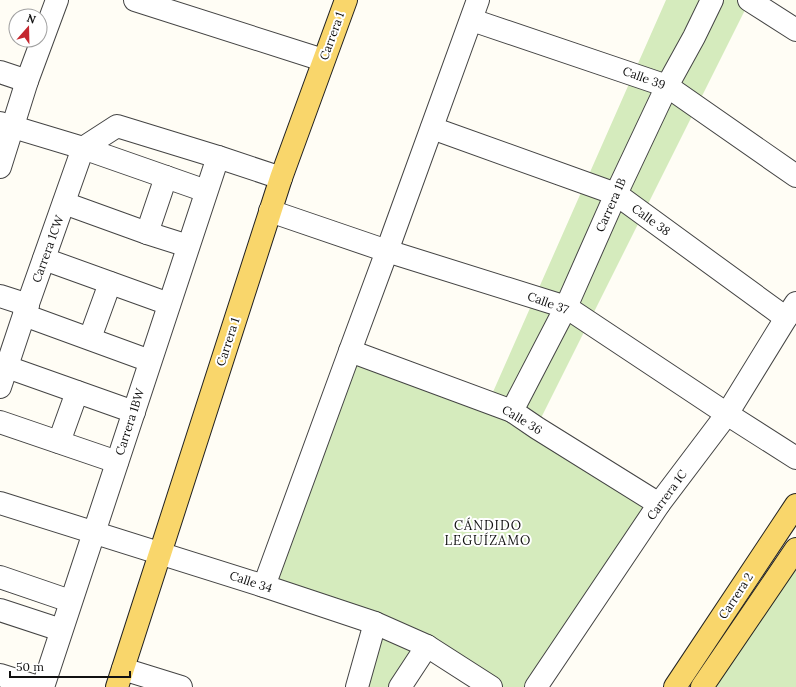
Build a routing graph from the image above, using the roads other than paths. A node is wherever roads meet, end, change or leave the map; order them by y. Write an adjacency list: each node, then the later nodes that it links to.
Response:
1 (57, 0): 10 (street)
2 (346, 0): 8 (main road, Carrera 1)
3 (712, 0): 11 (street, Carrera 1B)
4 (749, 0): 7 (street)
5 (145, 2): 8 (street)
6 (475, 10): 11 (street, Calle 39); 13 (street)
7 (796, 30)
8 (323, 60): 19 (main road, Carrera 1)
9 (0, 72): 10 (street)
10 (27, 81): 12 (street)
11 (667, 86): 17 (street, Calle 39); 21 (street, Carrera 1B)
12 (6, 125): 14 (street); 16 (street)
13 (432, 128): 21 (street, Calle 38); 26 (street)
14 (83, 148): 15 (street); 18 (street); 22 (street, Carrera 1CW)
15 (218, 157): 19 (street); 20 (street, Carrera 1BW)
16 (0, 167)
17 (796, 176)
18 (166, 177): 20 (street); 24 (street)
19 (281, 178): 23 (main road, Carrera 1)
20 (206, 191): 25 (street, Carrera 1BW)
21 (616, 194): 31 (street, Carrera 1B); 33 (street, Calle 38)
22 (64, 203): 24 (street); 27 (street, Carrera 1CW)
23 (270, 211): 26 (street, Calle 37); 51 (main road, Carrera 1)
24 (147, 233): 25 (street)
25 (188, 246): 30 (street, Carrera 1BW)
26 (387, 251): 31 (street, Calle 37); 35 (street)
27 (44, 259): 28 (street); 32 (street, Carrera 1CW)
28 (110, 283): 30 (street); 34 (street)
29 (0, 296): 32 (street)
30 (169, 304): 36 (street, Carrera 1BW)
31 (566, 306): 39 (street, Carrera 1B); 41 (street, Calle 37)
32 (26, 310): 34 (street); 37 (street, Carrera 1CW)
33 (791, 310): 41 (street, Carrera 1C)
34 (90, 338): 36 (street)
35 (350, 350): 39 (street, Calle 36); 53 (street)
36 (150, 360): 40 (street, Carrera 1BW)
37 (3, 377): 38 (street)
38 (77, 392): 40 (street); 43 (street)
39 (512, 411): 47 (street, Calle 36)
40 (134, 412): 45 (street, Carrera 1BW)
41 (727, 414): 44 (street, Calle 37); 47 (street, Carrera 1C)
42 (0, 422): 43 (street)
43 (59, 442): 45 (street)
44 (796, 458)
45 (117, 462): 49 (street, Carrera 1BW)
46 (0, 502): 49 (street, Calle 34)
47 (660, 504): 67 (street, Carrera 1C)
48 (796, 505): 68 (main road, Carrera 2)
49 (94, 533): 51 (street, Calle 34); 54 (street, Carrera 1BW)
50 (796, 550): 69 (main road, Carrera 2)
51 (160, 554): 53 (street, Calle 34); 60 (main road, Carrera 1)
52 (0, 578): 54 (street)
53 (264, 586): 56 (street, Calle 34)
54 (70, 601): 57 (street, Carrera 1BW)
55 (0, 610): 57 (street)
56 (375, 623): 58 (street, Calle 34); 64 (street)
57 (61, 630): 62 (street, Carrera 1BW)
58 (427, 646): 65 (street); 66 (street, Calle 34)
59 (0, 675): 61 (street)
60 (120, 678): 63 (street)
61 (38, 687)
62 (43, 687)
63 (181, 687)
64 (357, 687)
65 (400, 687)
66 (491, 687)
67 (536, 687)
68 (675, 687)
69 (702, 687)

